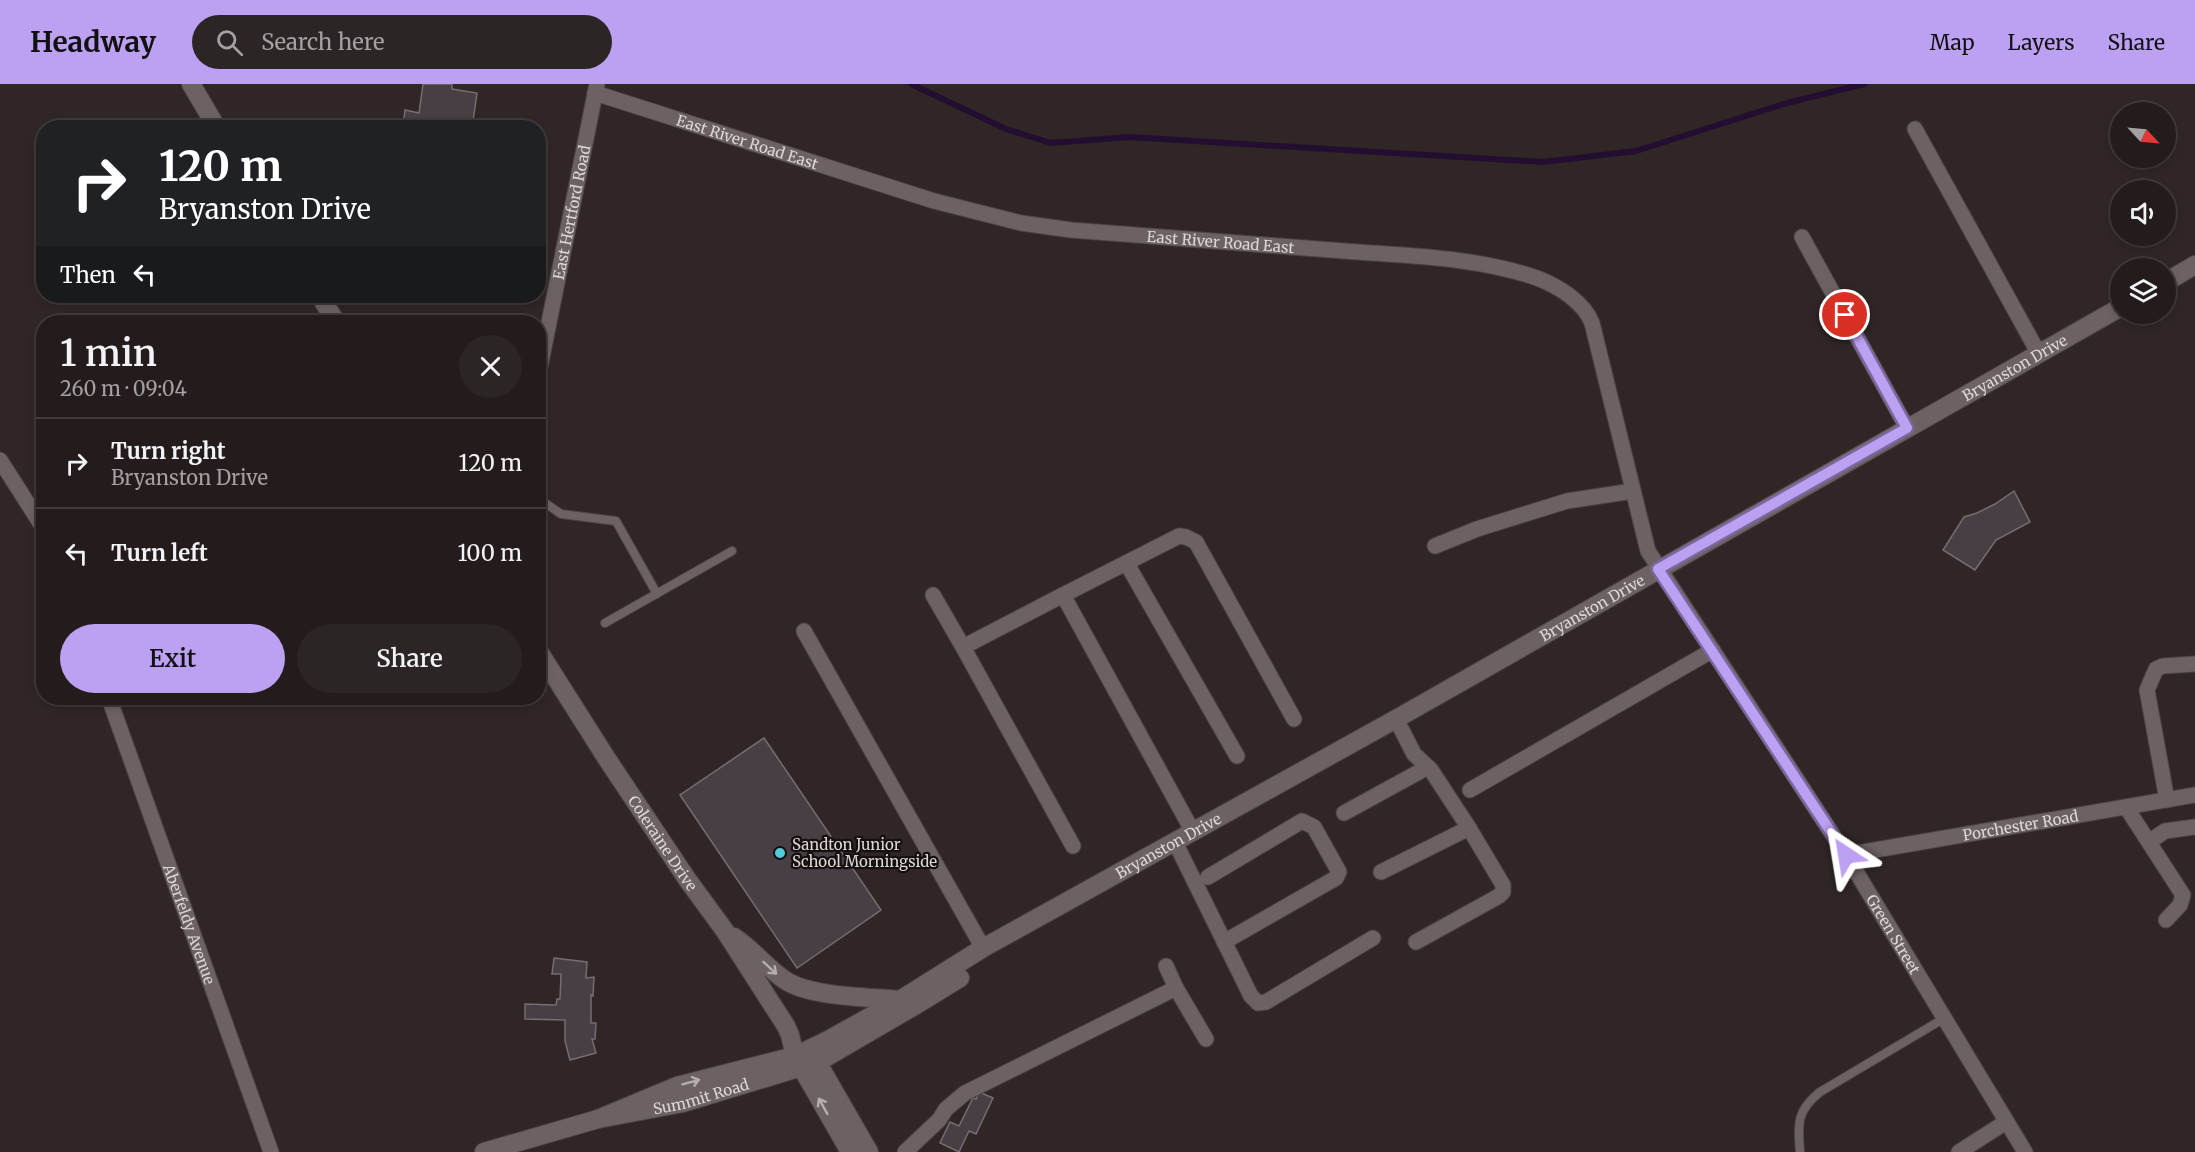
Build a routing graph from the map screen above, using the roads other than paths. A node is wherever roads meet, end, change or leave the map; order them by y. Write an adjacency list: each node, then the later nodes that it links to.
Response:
1 (191, 84): 3 (main road)
2 (596, 88): 9 (street, East Hertford Road); 13 (street, East River Road East)
3 (212, 120)
4 (1915, 129): 10 (street)
5 (1802, 237): 11 (street)
6 (2195, 265): 7 (main road)
7 (2176, 276)
8 (2110, 313): 10 (main road, Bryanston Drive)
9 (546, 337)
10 (2038, 354): 11 (main road, Bryanston Drive)
11 (1907, 428): 19 (main road, Bryanston Drive)
12 (0, 460): 15 (street)
13 (1633, 491): 16 (street); 19 (street, East River Road East)
14 (546, 504): 20 (lane)
15 (36, 516)
16 (1435, 546)
17 (732, 551): 20 (lane)
18 (1127, 564): 22 (street); 30 (street); 32 (street)
19 (1658, 569): 26 (street, Green Street); 31 (main road, Bryanston Drive)
20 (657, 594): 23 (lane)
21 (933, 595): 25 (street)
22 (1063, 595): 25 (street); 41 (street)
23 (605, 623)
24 (804, 631): 54 (street)
25 (963, 647): 44 (street)
26 (1713, 650): 34 (street); 45 (street, Green Street)
27 (546, 662): 50 (main road, Coleraine Drive)
28 (2195, 664): 36 (street)
29 (111, 705): 62 (street, Aberfeldy Avenue)
30 (1294, 719)
31 (1396, 719): 33 (street); 41 (main road, Bryanston Drive)
32 (1237, 756)
33 (1428, 767): 38 (street); 40 (street)
34 (1470, 790)
35 (2195, 795): 36 (street, Porchester Road)
36 (2167, 800): 37 (street, Porchester Road)
37 (2126, 807): 43 (street); 45 (street, Porchester Road)
38 (1344, 813)
39 (2195, 827): 43 (street)
40 (1470, 828): 46 (street); 53 (street)
41 (1193, 832): 42 (main road, Bryanston Drive)
42 (1175, 842): 48 (main road, Bryanston Drive); 52 (street)
43 (2149, 842): 49 (street)
44 (1073, 846)
45 (1846, 855): 58 (street, Green Street)
46 (1381, 873)
47 (1208, 877): 52 (street)
48 (1093, 888): 54 (main road, Bryanston Drive); 60 (main road, Bryanston Drive)
49 (2166, 920)
50 (725, 931): 57 (main road, one-way to 57); 60 (main road, Coleraine Drive)
51 (1373, 938): 52 (street)
52 (1224, 942)
53 (1416, 942)
54 (983, 948): 57 (main road, Bryanston Drive)
55 (1166, 966): 56 (street)
56 (1176, 988): 59 (street); 66 (street)
57 (900, 1000): 60 (main road, Bryanston Drive)
58 (1943, 1019): 61 (street, Green Street); 67 (lane)
59 (1206, 1039)
60 (806, 1058): 63 (main road, Summit Road); 64 (main road, Coleraine Drive, one-way to 60); 65 (main road, Coleraine Drive)
61 (2006, 1122): 68 (street); 69 (street, Green Street)
62 (271, 1152)
63 (484, 1152)
64 (850, 1152)
65 (869, 1152)
66 (905, 1152)
67 (1800, 1152)
68 (1959, 1152)
69 (2025, 1152)

